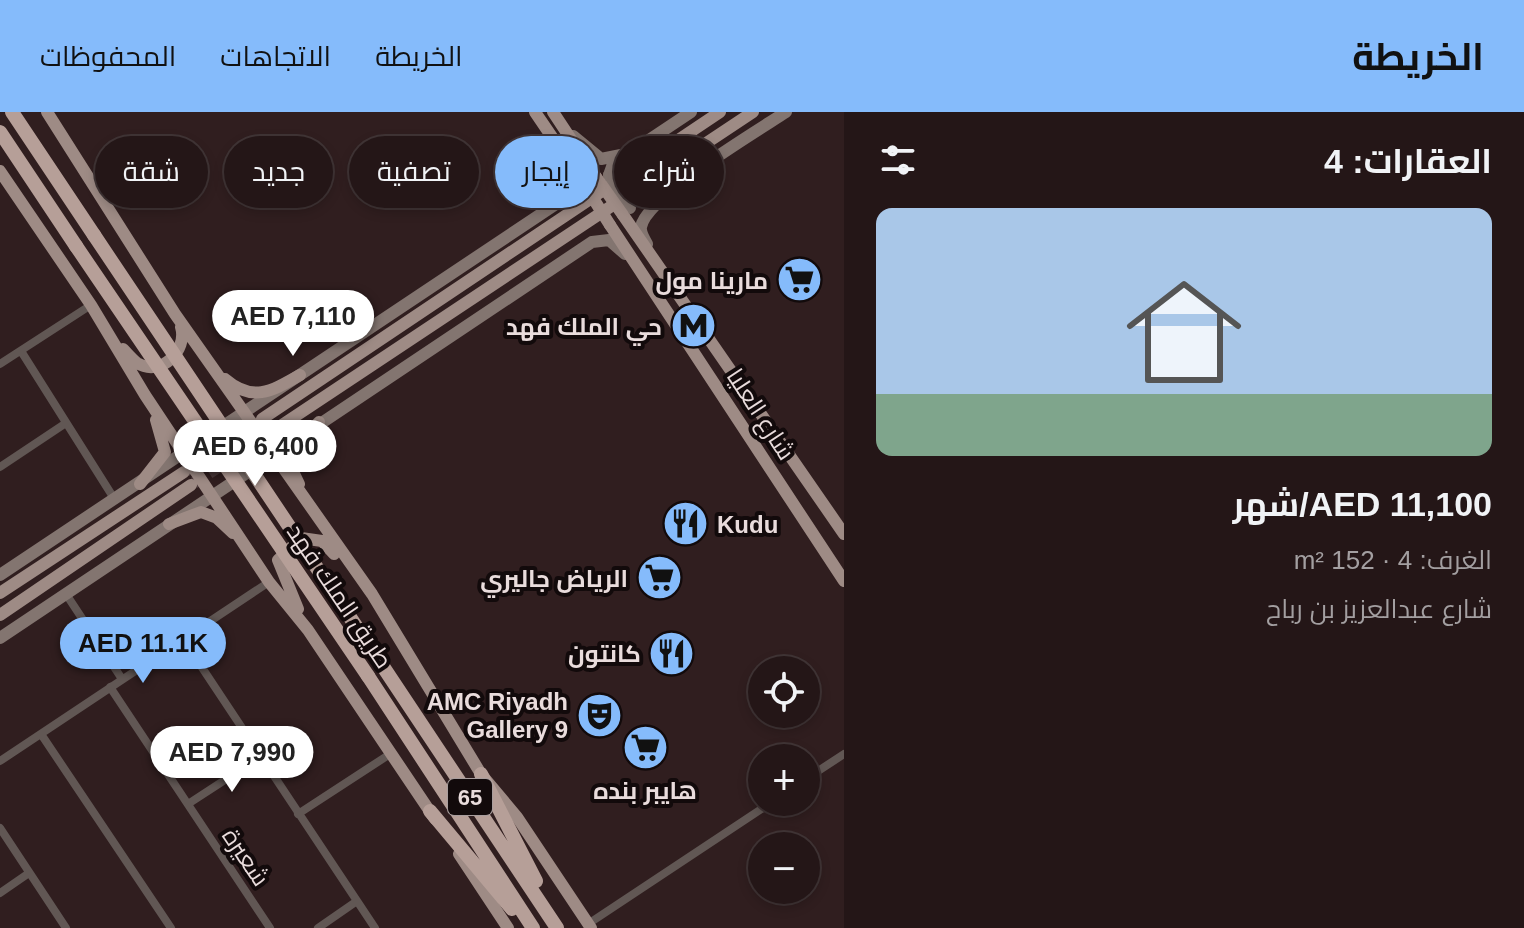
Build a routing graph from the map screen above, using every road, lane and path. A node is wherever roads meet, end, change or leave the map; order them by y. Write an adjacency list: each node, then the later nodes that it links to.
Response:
1 (12, 112): 85 (highway, طريق الملك فهد / 65, bridge)
2 (47, 112): 24 (main road)
3 (535, 112): 10 (main road, شارع العليا)
4 (691, 112): 8 (street)
5 (720, 112): 32 (main road)
6 (753, 112): 35 (main road)
7 (786, 112): 13 (street)
8 (676, 116): 12 (street)
9 (556, 118): 14 (street); 17 (main road, شارع العليا)
10 (546, 129): 22 (main road, شارع العليا, bridge); 29 (street)
11 (0, 132): 84 (highway, طريق الملك فهد / 65, bridge)
12 (654, 136)
13 (724, 154)
14 (614, 156)
15 (614, 163): 17 (street)
16 (0, 171): 23 (main road)
17 (602, 176): 20 (main road, شارع العليا, bridge)
18 (638, 208): 20 (street)
19 (653, 208): 21 (street)
20 (627, 211): 21 (main road, شارع العليا)
21 (660, 268): 46 (main road, شارع العليا)
22 (644, 275): 33 (street); 47 (main road, شارع العليا)
23 (91, 305): 25 (main road); 26 (street)
24 (175, 314): 25 (main road); 28 (main road)
25 (109, 335): 30 (main road)
26 (21, 351): 27 (street); 34 (street)
27 (0, 364)
28 (210, 365): 29 (main road); 31 (main road)
29 (300, 375): 31 (street)
30 (145, 395): 36 (main road); 40 (main road)
31 (244, 414): 36 (street); 37 (main road)
32 (262, 419)
33 (319, 422): 37 (street); 44 (main road)
34 (66, 423): 38 (street); 43 (street)
35 (273, 431)
36 (184, 452): 40 (street); 42 (main road)
37 (272, 456): 42 (street); 44 (main road)
38 (0, 467)
39 (184, 472): 54 (main road)
40 (140, 484): 43 (street)
41 (191, 485): 56 (main road)
42 (213, 493): 45 (street); 48 (main road)
43 (115, 500): 50 (street)
44 (312, 512): 53 (main road)
45 (169, 524): 48 (main road); 55 (street)
46 (842, 535)
47 (818, 541): 49 (main road); 51 (main road, شارع العليا)
48 (248, 549): 52 (main road)
49 (844, 567)
50 (0, 575)
51 (844, 581)
52 (269, 582): 57 (main road); 59 (street)
53 (367, 588): 57 (main road); 68 (main road)
54 (0, 593)
55 (66, 594): 58 (street); 60 (street)
56 (0, 615)
57 (308, 630): 63 (main road)
58 (0, 638)
59 (183, 639): 60 (street); 65 (street)
60 (122, 679): 61 (street)
61 (110, 687): 62 (street); 69 (street, شعيرة)
62 (41, 734): 66 (street); 79 (street)
63 (390, 754): 70 (main road); 71 (street)
64 (844, 754): 67 (street)
65 (260, 757): 69 (street); 71 (street)
66 (0, 761)
67 (820, 770)
68 (481, 774): 77 (main road); 85 (highway)
69 (188, 804): 80 (street, شعيرة)
70 (430, 811): 83 (main road); 84 (highway)
71 (298, 814): 76 (street)
72 (751, 816): 77 (street)
73 (0, 828): 74 (street)
74 (29, 873): 75 (street); 78 (street)
75 (0, 893)
76 (357, 901): 81 (street); 82 (street)
77 (589, 926)
78 (66, 928)
79 (171, 928)
80 (270, 928)
81 (318, 928)
82 (375, 928)
83 (508, 928)
84 (530, 928)
85 (558, 928)

